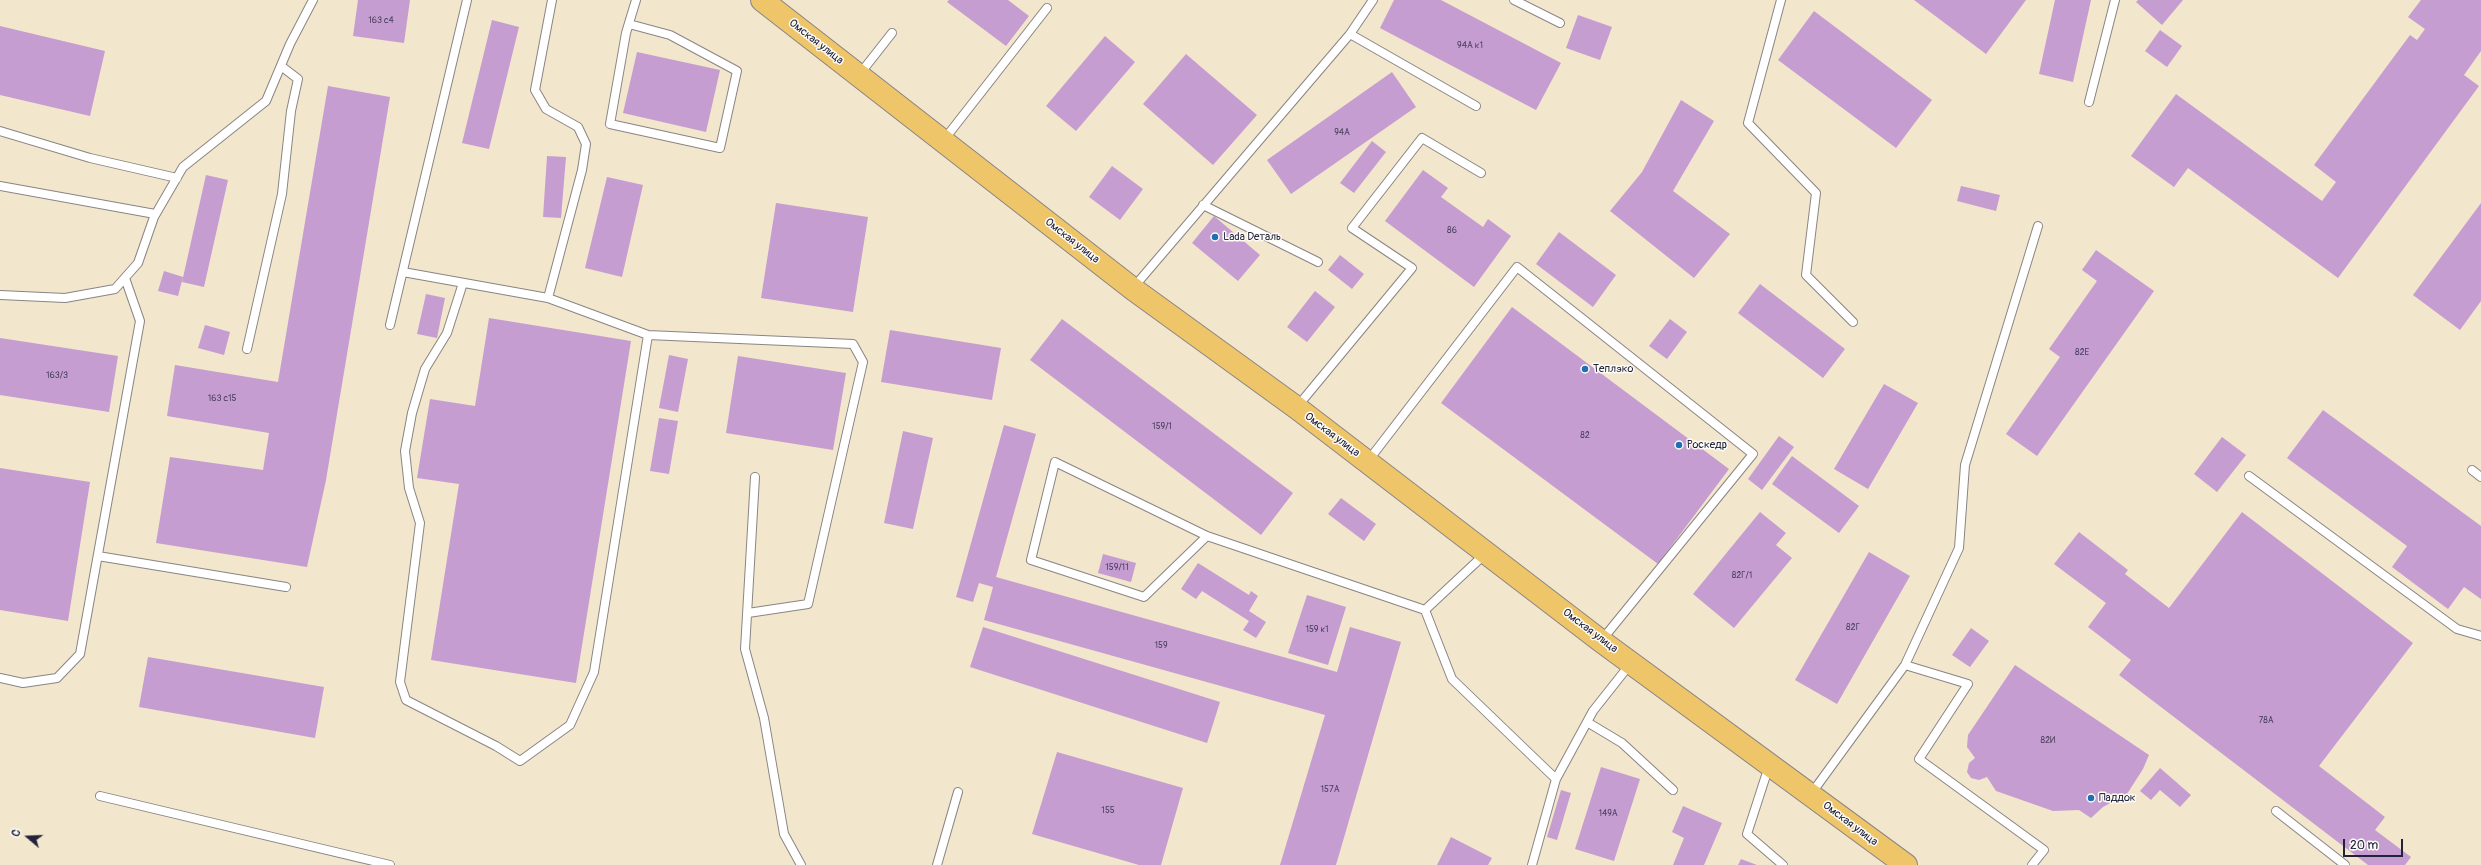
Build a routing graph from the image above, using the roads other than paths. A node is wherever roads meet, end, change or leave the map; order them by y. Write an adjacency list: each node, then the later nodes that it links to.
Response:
1 (313, 0): 15 (lane)
2 (467, 0): 28 (lane)
3 (552, 0): 33 (lane)
4 (636, 0): 11 (lane)
5 (762, 0): 16 (main road, Омская улица)
6 (1373, 0): 14 (lane)
7 (1514, 0): 12 (lane)
8 (1781, 0): 34 (lane)
9 (2115, 0): 17 (lane)
10 (1047, 8): 20 (lane)
11 (629, 24): 11 (lane)
12 (1560, 24)
13 (892, 33): 16 (lane)
14 (1350, 34): 18 (lane); 24 (lane)
15 (281, 66): 22 (lane); 37 (lane)
16 (858, 75): 20 (main road, Омская улица)
17 (2090, 102)
18 (1476, 106)
19 (0, 131): 22 (lane)
20 (943, 141): 31 (main road, Омская улица)
21 (1481, 173): 38 (lane)
22 (177, 178): 25 (lane)
23 (0, 186): 25 (lane)
24 (1203, 205): 27 (lane); 31 (lane)
25 (155, 214): 29 (lane)
26 (2038, 226): 53 (lane)
27 (1318, 262)
28 (403, 272): 30 (lane); 35 (lane)
29 (125, 278): 32 (lane); 46 (lane)
30 (463, 283): 33 (lane); 36 (lane)
31 (1133, 288): 38 (main road, Омская улица)
32 (0, 294)
33 (548, 298): 36 (lane)
34 (1853, 322)
35 (390, 325)
36 (648, 335): 49 (lane)
37 (247, 349)
38 (1297, 408): 39 (main road, Омская улица)
39 (1368, 462): 45 (main road, Омская улица); 51 (lane)
40 (2472, 470): 42 (lane)
41 (2249, 476): 50 (lane)
42 (2481, 477)
43 (755, 478): 49 (lane)
44 (1207, 536): 44 (lane); 48 (lane)
45 (1487, 552): 48 (lane); 51 (main road, Омская улица)
46 (98, 556): 47 (lane); 54 (lane)
47 (286, 587)
48 (1425, 610): 57 (lane)
49 (748, 613): 64 (lane)
50 (2481, 636)
51 (1601, 641): 52 (main road, Омская улица)
52 (1631, 662): 55 (lane); 56 (main road, Омская улица)
53 (1905, 665): 60 (lane); 69 (lane)
54 (0, 678)
55 (1587, 722): 57 (lane); 58 (lane)
56 (1769, 766): 60 (main road, Омская улица); 67 (lane)
57 (1556, 779): 66 (lane)
58 (1673, 790)
59 (958, 792): 65 (lane)
60 (1811, 795): 68 (main road, Омская улица)
61 (100, 796): 63 (lane)
62 (2276, 811): 70 (lane)
63 (390, 865)
64 (801, 865)
65 (937, 865)
66 (1532, 865)
67 (1783, 865)
68 (1904, 865)
69 (2032, 865)
70 (2345, 865)

